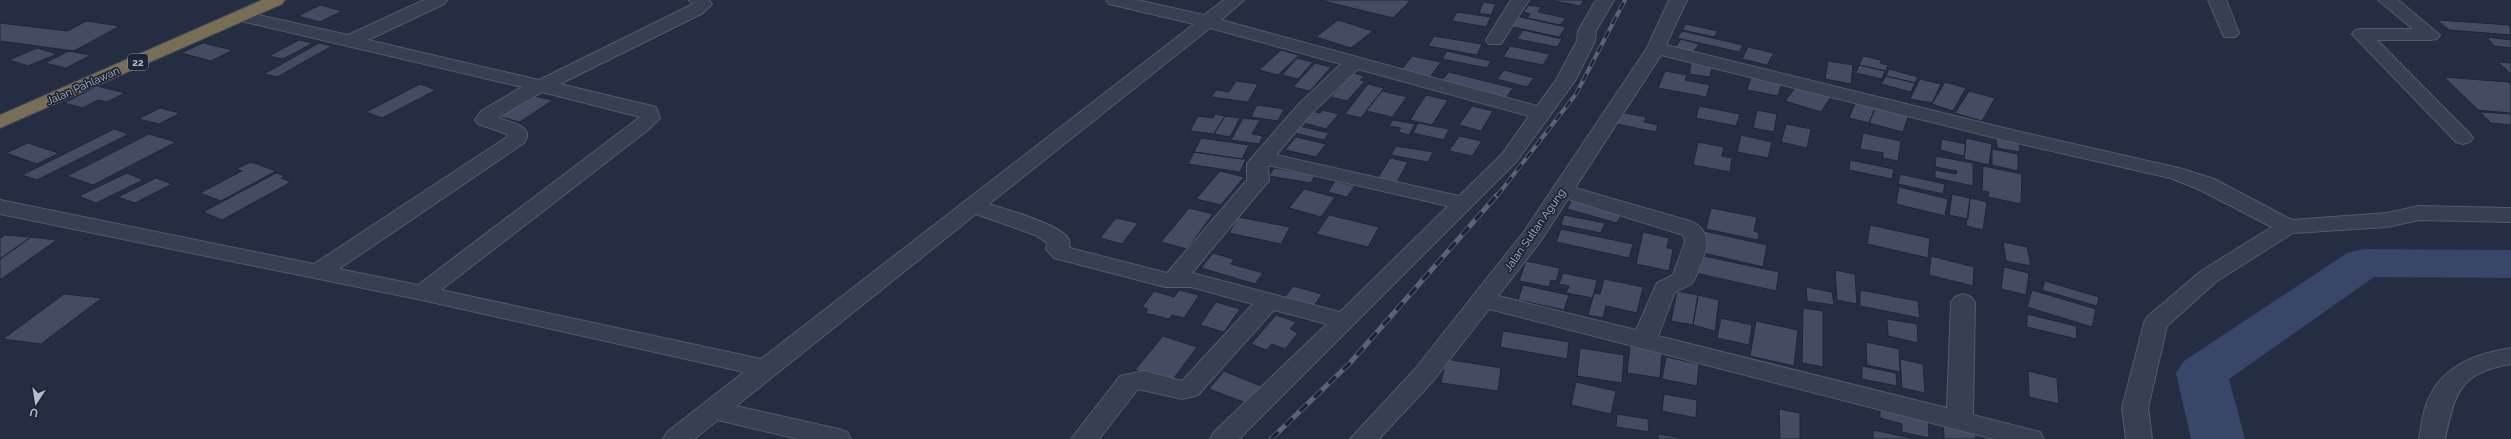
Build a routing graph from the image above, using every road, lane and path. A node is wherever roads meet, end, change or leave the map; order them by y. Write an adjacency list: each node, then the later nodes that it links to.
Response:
1 (438, 0): 15 (street)
2 (698, 0): 18 (street)
3 (1115, 0): 12 (street)
4 (1235, 0): 12 (street)
5 (1520, 0): 14 (street)
6 (1605, 0): 19 (street)
7 (1678, 0): 16 (street, Jalan Sultan Agung)
8 (2217, 0): 13 (street)
9 (2387, 0): 21 (street)
10 (269, 1): 11 (highway, Jalan Pahlawan / 22)
11 (241, 16): 15 (street); 20 (highway, Jalan Pahlawan / 22)
12 (1205, 21): 17 (street); 25 (street)
13 (2230, 32)
14 (1495, 40)
15 (351, 41): 18 (street)
16 (1656, 48): 23 (street, Jalan Sultan Agung); 28 (street)
17 (1354, 62): 19 (street); 22 (street)
18 (542, 85): 29 (street); 31 (street)
19 (1540, 112): 24 (street)
20 (0, 122)
21 (2463, 138)
22 (1262, 158): 24 (street); 30 (street)
23 (1563, 191): 32 (street, Jalan Sultan Agung); 36 (street)
24 (1464, 203): 35 (street)
25 (971, 206): 30 (street); 38 (street)
26 (0, 207): 29 (street)
27 (2511, 215): 28 (street)
28 (2288, 227): 47 (street)
29 (318, 272): 31 (street)
30 (1173, 281): 33 (street)
31 (422, 293): 38 (street)
32 (1484, 300): 36 (street); 45 (street, Jalan Sultan Agung)
33 (1269, 301): 35 (street); 43 (street)
34 (1963, 302): 40 (street)
35 (1345, 321): 44 (street)
36 (1644, 342): 40 (street)
37 (2511, 356): 48 (street)
38 (763, 368): 39 (street)
39 (712, 409): 41 (street); 42 (street)
40 (1960, 420): 46 (street)
41 (676, 439)
42 (838, 439)
43 (1084, 439)
44 (1223, 439)
45 (1363, 439)
46 (2032, 439)
47 (2139, 439)
48 (2432, 439)

